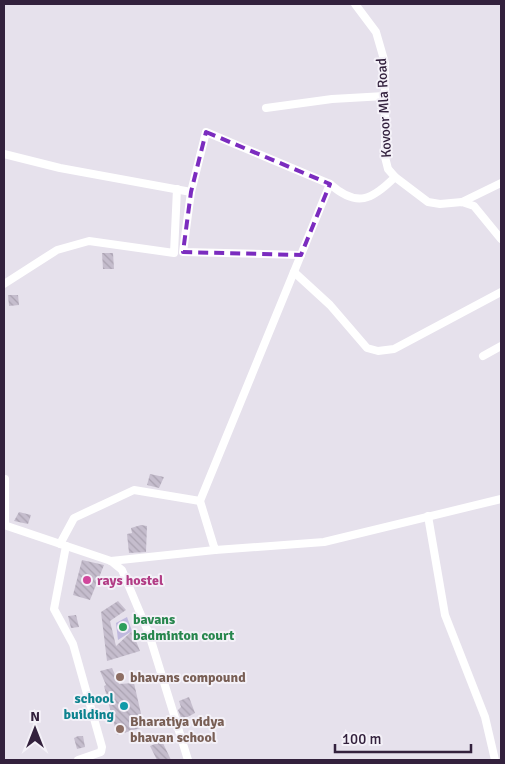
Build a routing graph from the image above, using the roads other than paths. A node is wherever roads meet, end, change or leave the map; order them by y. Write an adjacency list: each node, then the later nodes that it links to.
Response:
1 (355, 4): 2 (street, Kovoor Mla Road)
2 (385, 96): 3 (street); 5 (street, Kovoor Mla Road)
3 (266, 108)
4 (4, 154): 8 (street)
5 (395, 176): 7 (street); 10 (street, Kovoor Mla Road)
6 (501, 183): 10 (street)
7 (330, 184): 9 (street); 12 (street)
8 (177, 189): 9 (street); 14 (street)
9 (191, 192): 12 (street)
10 (462, 202): 11 (street)
11 (501, 239)
12 (301, 256): 13 (street)
13 (294, 272): 15 (street); 20 (street)
14 (4, 284)
15 (501, 292)
16 (501, 346): 17 (street)
17 (484, 356)
18 (5, 479): 22 (street)
19 (501, 499): 21 (street)
20 (200, 501): 23 (street); 24 (street)
21 (428, 516): 24 (street); 28 (street)
22 (4, 525): 23 (street)
23 (63, 545): 25 (street); 26 (street)
24 (215, 550): 25 (street)
25 (110, 561): 27 (street)
26 (78, 760)
27 (188, 760)
28 (495, 760)

